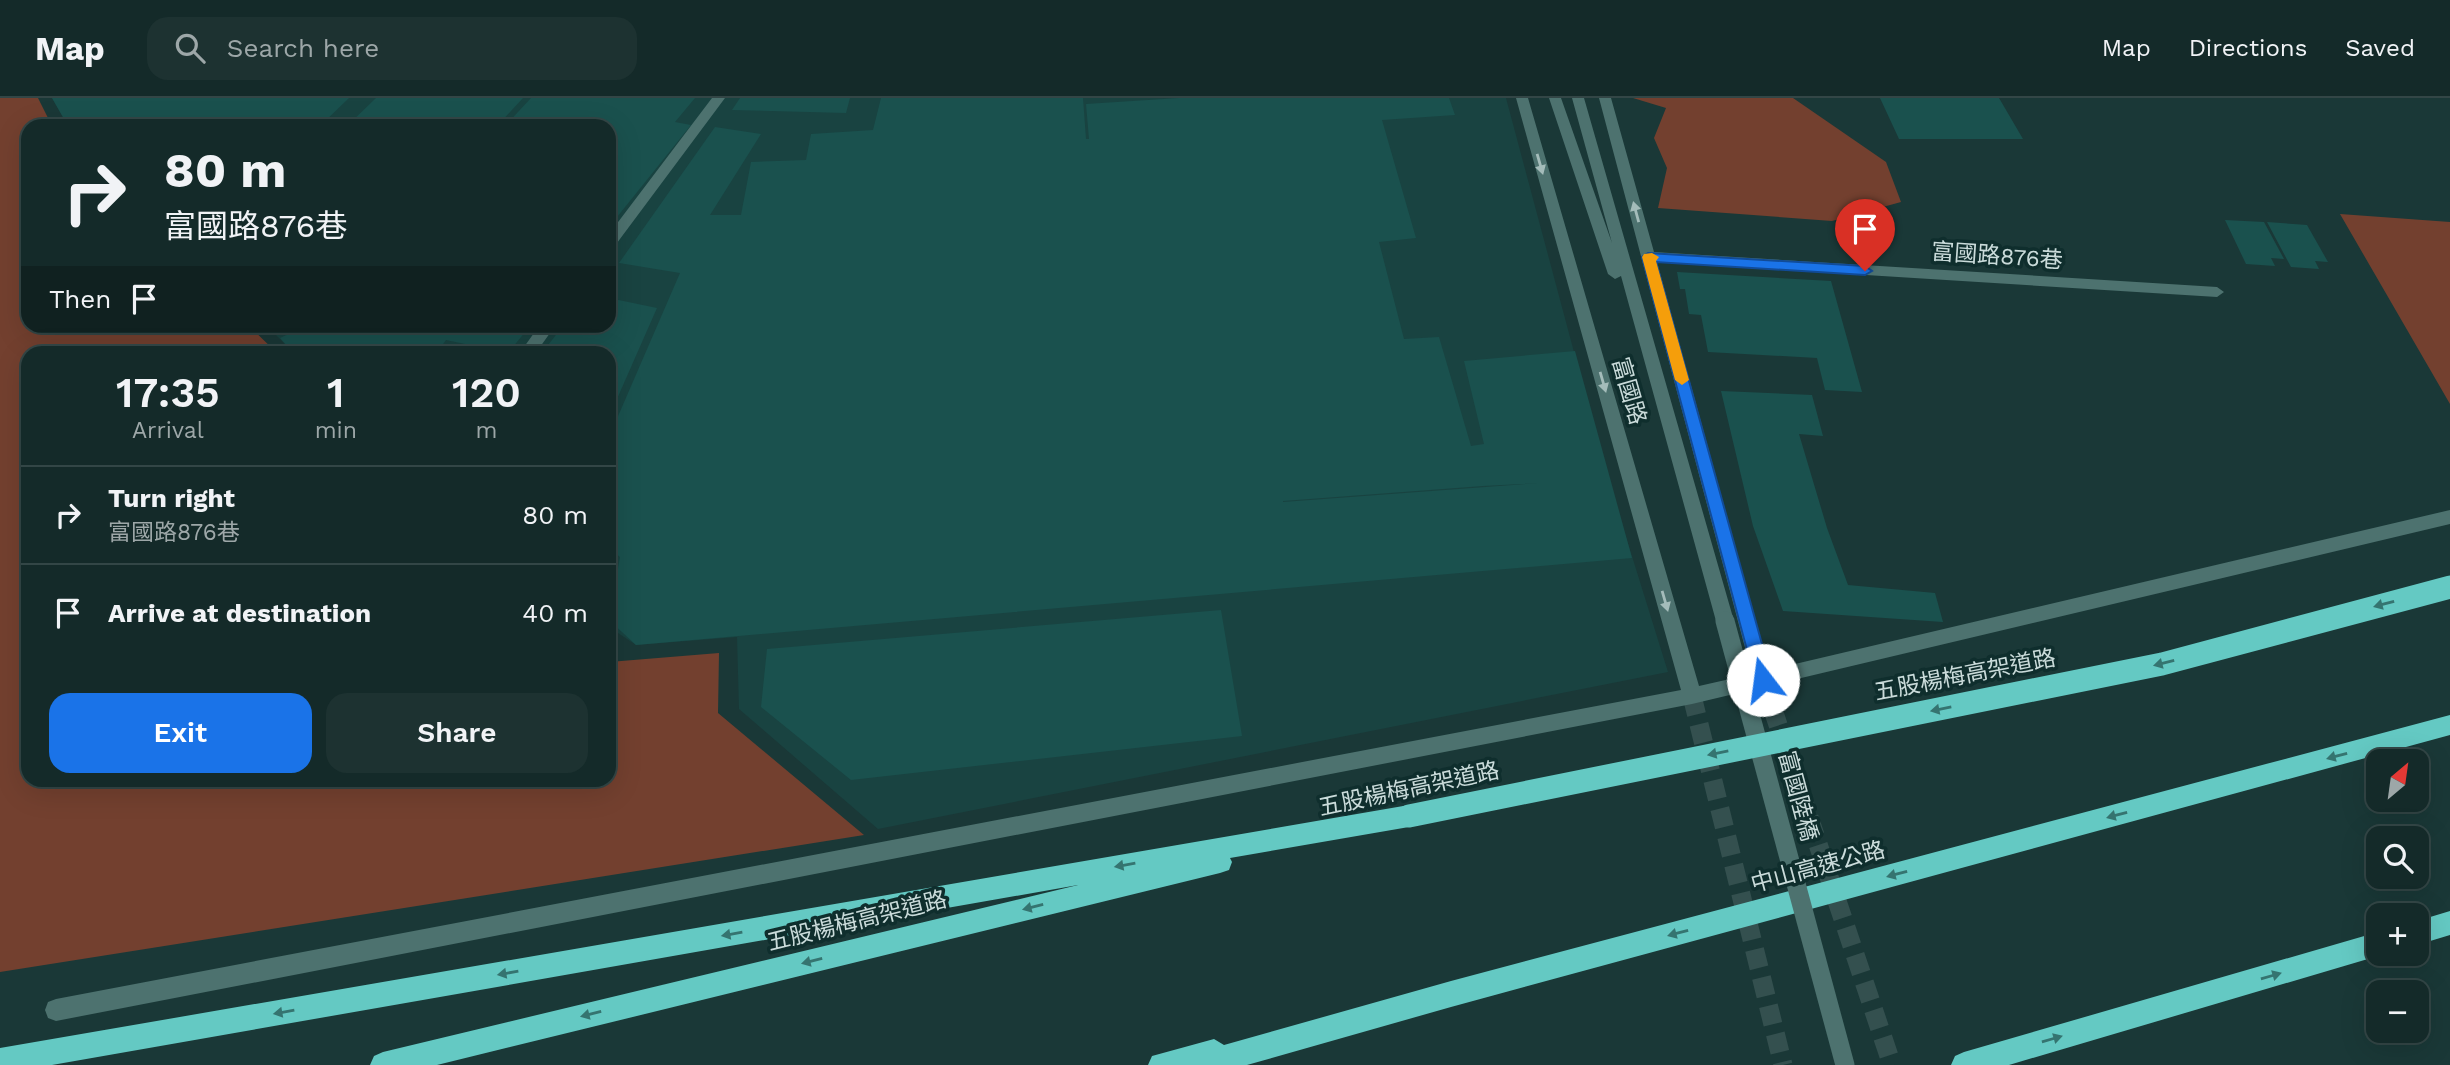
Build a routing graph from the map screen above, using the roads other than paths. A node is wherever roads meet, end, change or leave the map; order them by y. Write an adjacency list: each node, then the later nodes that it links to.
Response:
1 (719, 98): 6 (street)
2 (1522, 98): 14 (street, 富國路, one-way to 14)
3 (1555, 98): 9 (street, 富國路)
4 (1578, 98): 9 (street, 富國路)
5 (1605, 98): 7 (street, one-way to 5)
6 (616, 235)
7 (1648, 257): 8 (street, 富國路876巷); 13 (street)
8 (2217, 292)
9 (1673, 442): 12 (street, 富國路)
10 (2450, 517): 13 (street)
11 (2450, 587): 16 (highway, 五股楊梅高架道路, one-way to 16, bridge)
12 (1725, 621): 27 (street, 富國陸橋, bridge)
13 (1763, 680): 14 (street)
14 (1692, 695): 21 (street)
15 (2450, 725): 20 (highway, 中山高速公路, one-way to 20)
16 (1409, 816): 22 (highway, one-way to 22); 24 (highway, 五股楊梅高架道路, one-way to 24)
17 (2450, 923): 18 (highway)
18 (2429, 929)
19 (2366, 948): 23 (highway, one-way to 19)
20 (1451, 994): 25 (highway); 26 (highway, 中山高速公路)
21 (56, 1010)
22 (0, 1061)
23 (1974, 1063)
24 (383, 1065)
25 (1161, 1065)
26 (1201, 1065)
27 (1845, 1065)

